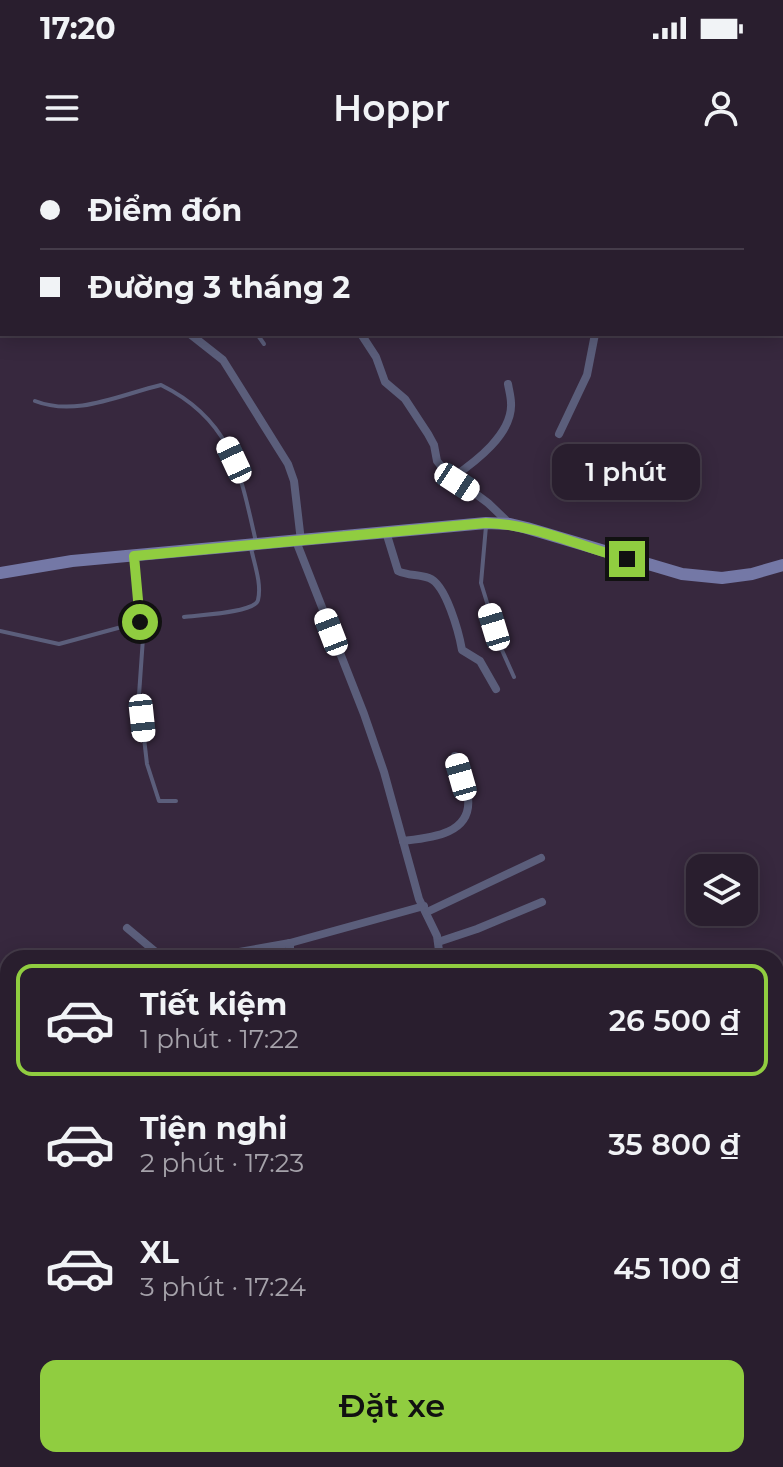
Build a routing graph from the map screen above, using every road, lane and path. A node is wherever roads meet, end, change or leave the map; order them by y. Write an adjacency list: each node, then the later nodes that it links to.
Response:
1 (193, 336): 13 (street)
2 (258, 336): 5 (lane)
3 (362, 336): 9 (street)
4 (595, 336): 8 (street)
5 (264, 344)
6 (508, 384): 9 (street)
7 (35, 401): 14 (lane)
8 (559, 434)
9 (452, 478): 11 (street)
10 (486, 523): 11 (main road); 12 (main road); 21 (lane)
11 (510, 524): 16 (main road)
12 (386, 532): 13 (main road); 22 (street)
13 (304, 541): 14 (main road); 25 (street)
14 (254, 545): 15 (main road); 18 (lane)
15 (134, 556): 17 (main road); 19 (lane)
16 (783, 565)
17 (0, 573)
18 (184, 617)
19 (140, 622): 20 (lane); 24 (lane)
20 (0, 631)
21 (514, 677)
22 (496, 689)
23 (455, 756): 25 (street)
24 (176, 801)
25 (403, 841): 28 (street)
26 (541, 858): 28 (street)
27 (542, 902): 30 (street)
28 (425, 909): 30 (street); 31 (street)
29 (127, 928): 32 (street)
30 (438, 942): 35 (street)
31 (290, 943): 33 (street); 34 (street)
32 (153, 950)
33 (250, 950)
34 (290, 950)
35 (439, 950)

